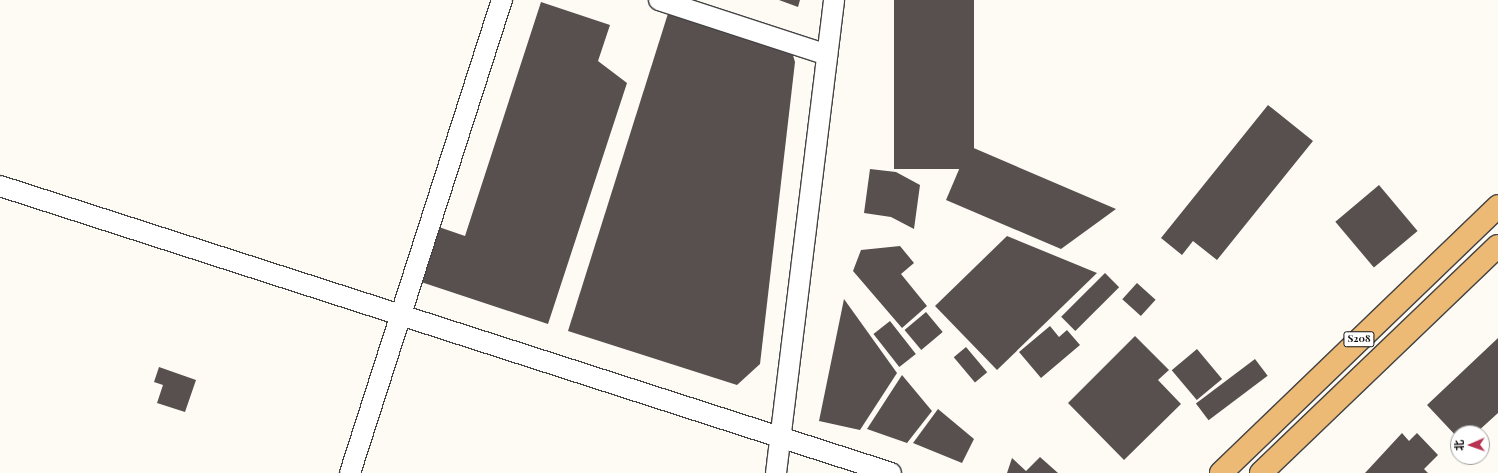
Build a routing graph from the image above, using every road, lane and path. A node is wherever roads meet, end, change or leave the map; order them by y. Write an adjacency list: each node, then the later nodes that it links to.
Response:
1 (502, 0): 8 (street)
2 (659, 0): 4 (street)
3 (834, 0): 4 (street)
4 (827, 55): 9 (street)
5 (0, 186): 8 (street)
6 (1498, 206): 13 (main road, S208)
7 (1498, 246): 14 (main road)
8 (401, 315): 9 (street); 10 (street)
9 (780, 436): 11 (street); 12 (street)
10 (350, 473)
11 (776, 473)
12 (891, 473)
13 (1220, 473)
14 (1261, 473)

